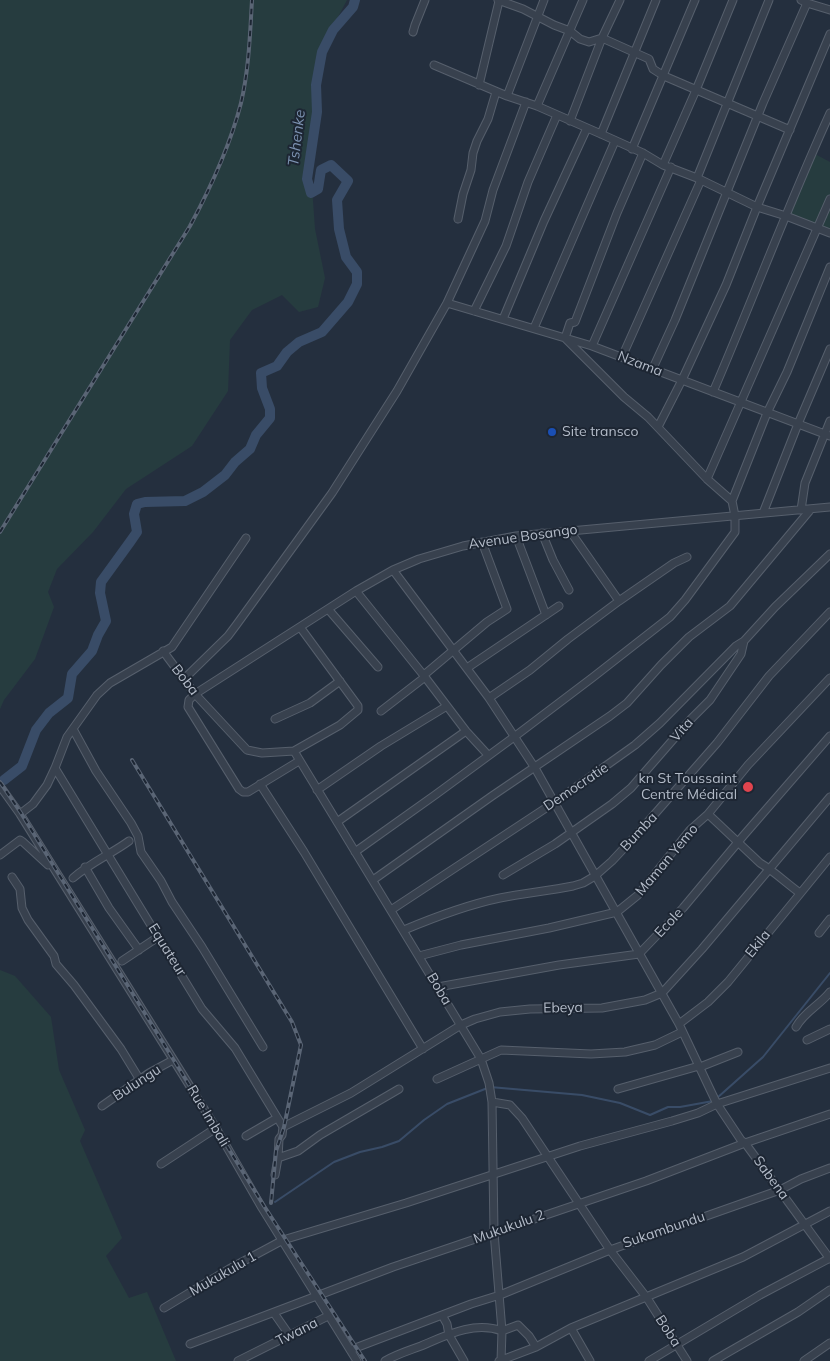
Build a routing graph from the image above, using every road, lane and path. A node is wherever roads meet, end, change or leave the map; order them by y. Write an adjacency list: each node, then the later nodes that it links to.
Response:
1 (425, 0): 13 (street)
2 (544, 0): 12 (street)
3 (583, 0): 14 (street)
4 (620, 0): 16 (street)
5 (656, 0): 17 (street)
6 (695, 0): 19 (street)
7 (733, 0): 21 (street)
8 (769, 0): 25 (street)
9 (502, 1): 12 (street); 20 (street)
10 (804, 1): 11 (street); 29 (street)
11 (830, 10)
12 (537, 17): 14 (street); 23 (street)
13 (414, 32)
14 (570, 32): 16 (street); 26 (street)
15 (830, 34): 32 (street)
16 (602, 38): 17 (street); 30 (street)
17 (633, 54): 19 (street); 33 (street)
18 (434, 65): 20 (street)
19 (664, 76): 21 (street); 35 (street)
20 (479, 85): 22 (street)
21 (696, 90): 25 (street); 37 (street)
22 (496, 92): 23 (street); 44 (street)
23 (506, 96): 24 (street)
24 (526, 102): 26 (street); 48 (street)
25 (727, 102): 29 (street); 39 (street)
26 (537, 106): 28 (street)
27 (830, 113): 43 (street)
28 (557, 115): 30 (street); 49 (street)
29 (758, 117): 32 (street); 40 (street)
30 (570, 121): 31 (street)
31 (587, 128): 33 (street); 50 (street)
32 (790, 130): 42 (street)
33 (601, 134): 34 (street)
34 (616, 142): 35 (street); 51 (street)
35 (632, 148): 36 (street)
36 (643, 153): 37 (street); 52 (street)
37 (663, 165): 38 (street)
38 (671, 167): 39 (street); 53 (street)
39 (699, 179): 40 (street); 55 (street)
40 (727, 192): 42 (street); 56 (street)
41 (830, 199): 45 (street)
42 (756, 207): 43 (street); 57 (street)
43 (786, 216): 45 (street); 58 (street)
44 (458, 219)
45 (816, 229): 46 (street); 59 (street)
46 (830, 233)
47 (830, 267): 60 (street)
48 (447, 303): 49 (street, Nzama); 95 (street)
49 (474, 311): 50 (street, Nzama)
50 (503, 319): 51 (street, Nzama)
51 (534, 328): 52 (street, Nzama)
52 (565, 338): 53 (street, Nzama); 63 (street)
53 (592, 346): 55 (street, Nzama)
54 (830, 349): 62 (street)
55 (622, 357): 56 (street, Nzama)
56 (653, 368): 57 (street, Nzama)
57 (682, 380): 58 (street, Nzama); 63 (street)
58 (713, 392): 59 (street, Nzama)
59 (740, 402): 60 (street, Nzama); 65 (street)
60 (767, 413): 62 (street, Nzama); 66 (street)
61 (830, 421): 64 (street)
62 (798, 424): 64 (street, Nzama); 70 (street)
63 (658, 427): 65 (street)
64 (827, 435): 69 (street)
65 (707, 479): 66 (street)
66 (732, 501): 71 (street)
67 (830, 507): 68 (street, Avenue Bosango)
68 (811, 509): 69 (street, Avenue Bosango); 110 (street)
69 (801, 510): 70 (street, Avenue Bosango)
70 (763, 513): 71 (street, Avenue Bosango)
71 (735, 516): 72 (street, Avenue Bosango); 104 (street)
72 (570, 532): 73 (street, Avenue Bosango); 82 (street)
73 (542, 533): 74 (street, Avenue Bosango); 80 (street)
74 (516, 536): 76 (street, Avenue Bosango); 86 (street)
75 (246, 538): 90 (street)
76 (482, 542): 79 (street, Avenue Bosango); 89 (street)
77 (830, 554): 88 (street, Vita)
78 (687, 557): 82 (street)
79 (394, 570): 81 (street, Avenue Bosango); 89 (street, Sabena)
80 (569, 590)
81 (356, 591): 84 (street, Avenue Bosango); 93 (street)
82 (619, 601): 98 (street)
83 (559, 606): 86 (street)
84 (328, 609): 87 (street, Avenue Bosango); 91 (street)
85 (830, 612): 130 (street, Bumba)
86 (546, 615): 92 (street)
87 (300, 627): 96 (street); 97 (street, Avenue Bosango)
88 (744, 640): 115 (street, Democratie); 119 (street, Vita)
89 (454, 650): 92 (street, Sabena); 93 (street)
90 (163, 652): 95 (street, Boba); 102 (street)
91 (378, 667)
92 (468, 668): 98 (street, Sabena)
93 (424, 676): 99 (street); 100 (street)
94 (830, 678): 117 (street, Maman Yemo)
95 (184, 679): 97 (street, Boba)
96 (340, 681): 101 (street); 106 (street)
97 (195, 694): 106 (street, Boba); 111 (street)
98 (489, 698): 104 (street, Sabena)
99 (447, 706): 103 (street); 113 (street)
100 (381, 711)
101 (275, 719)
102 (73, 729): 109 (street); 154 (street)
103 (466, 731): 107 (street); 118 (street)
104 (514, 736): 107 (street); 110 (street, Sabena)
105 (830, 736): 121 (street, Ecole)
106 (294, 751): 108 (street, Boba)
107 (488, 755): 122 (street)
108 (299, 761): 111 (street); 113 (street, Boba)
109 (55, 768): 116 (street); 124 (street, Equateur)
110 (535, 768): 115 (street, Sabena); 133 (street)
111 (260, 784): 155 (street)
112 (0, 786): 116 (street, Rue Imbali)
113 (317, 790): 118 (street, Boba)
114 (830, 797): 127 (street, Ebeya)
115 (554, 802): 119 (street, Sabena); 135 (street, Democratie)
116 (20, 814): 128 (street, Rue Imbali)
117 (708, 814): 121 (street); 136 (street, Maman Yemo)
118 (337, 822): 122 (street, Boba)
119 (571, 832): 129 (street, Vita); 130 (street, Sabena)
120 (130, 841): 124 (street)
121 (738, 842): 127 (street); 142 (street, Ecole)
122 (355, 852): 133 (street, Boba)
123 (0, 854): 128 (street)
124 (109, 856): 126 (street); 140 (street, Equateur)
125 (830, 857): 134 (street, Ekila)
126 (85, 867): 132 (street); 141 (street)
127 (770, 868): 134 (street); 147 (street, Ebeya)
128 (56, 872): 158 (street, Rue Imbali)
129 (503, 875)
130 (595, 876): 136 (street, Sabena); 138 (street, Bumba)
131 (12, 877): 162 (street)
132 (73, 878)
133 (373, 880): 135 (street, Boba)
134 (800, 893): 148 (street, Ekila)
135 (391, 910): 138 (street, Boba)
136 (617, 912): 142 (street, Sabena); 143 (street, Maman Yemo)
137 (829, 923): 139 (street)
138 (404, 930): 143 (street, Boba)
139 (819, 933)
140 (158, 937): 141 (street); 169 (street, Equateur)
141 (139, 950): 144 (street)
142 (639, 954): 145 (street); 147 (street, Sabena)
143 (419, 956): 145 (street, Boba)
144 (122, 961)
145 (438, 987): 149 (street, Boba)
146 (830, 992): 150 (street)
147 (662, 993): 148 (street, Sabena); 149 (street, Ebeya)
148 (679, 1024): 152 (street, Sabena)
149 (462, 1025): 155 (street, Ebeya); 157 (street, Boba)
150 (796, 1027)
151 (830, 1028): 153 (street)
152 (682, 1032): 157 (street); 159 (street, Sabena)
153 (807, 1040)
154 (263, 1047)
155 (423, 1049): 171 (street, Ebeya)
156 (738, 1052): 159 (street)
157 (481, 1059): 161 (street); 166 (street, Boba)
158 (173, 1060): 162 (street, Bulungu); 170 (street, Rue Imbali)
159 (700, 1067): 164 (street); 165 (street, Sabena)
160 (830, 1068): 165 (street, Mukukulu 1)
161 (437, 1079)
162 (140, 1080): 167 (street, Bulungu)
163 (399, 1089): 175 (street)
164 (618, 1089)
165 (715, 1100): 173 (street, Sabena); 174 (street, Mukukulu 1)
166 (492, 1102): 174 (street, Boba); 179 (street)
167 (102, 1106)
168 (830, 1114): 173 (street, Mukukulu 2)
169 (277, 1118): 171 (street, Equateur); 172 (street)
170 (216, 1128): 176 (street); 185 (street, Rue Imbali)
171 (283, 1128): 175 (street)
172 (246, 1136)
173 (745, 1143): 180 (street, Sabena); 181 (street, Mukukulu 2)
174 (547, 1157): 179 (street, Mukukulu 1); 181 (street, Boba)
175 (278, 1158): 178 (street)
176 (161, 1164)
177 (830, 1168): 180 (street, Sukambundu)
178 (275, 1175)
179 (493, 1175): 184 (street); 185 (street, Mukukulu 1)
180 (780, 1190): 183 (street, Sabena); 186 (street, Sukambundu)
181 (578, 1203): 184 (street, Mukukulu 2); 186 (street, Boba)
182 (830, 1211): 183 (street)
183 (804, 1224): 187 (street, Sabena); 191 (street)
184 (494, 1232): 189 (street); 190 (street, Mukukulu 2)
185 (283, 1240): 190 (street, Rue Imbali); 192 (street, Mukukulu 1)
186 (610, 1250): 189 (street, Sukambundu); 191 (street, Boba)
187 (830, 1258): 202 (street)
188 (830, 1290): 213 (street)
189 (500, 1295): 195 (street, Sukambundu); 197 (street)
190 (316, 1296): 193 (street, Mukukulu 2); 194 (street, Rue Imbali)
191 (647, 1298): 196 (street); 202 (street, Boba)
192 (164, 1308)
193 (274, 1313): 199 (street); 201 (street, Mukukulu 2)
194 (328, 1316): 199 (street, Twana); 204 (street, Rue Imbali)
195 (442, 1316): 198 (street); 204 (street, Sukambundu)
196 (571, 1328): 203 (street); 210 (street)
197 (502, 1331): 198 (street); 203 (street); 209 (street)
198 (450, 1335): 207 (street); 208 (street)
199 (290, 1336): 205 (street, Twana)
200 (830, 1343): 214 (street)
201 (190, 1344)
202 (677, 1344): 211 (street); 212 (street, Boba)
203 (536, 1347): 209 (street)
204 (350, 1350): 206 (street, Rue Imbali)
205 (238, 1361)
206 (357, 1361)
207 (385, 1361)
208 (464, 1361)
209 (501, 1361)
210 (589, 1361)
211 (649, 1361)
212 (687, 1361)
213 (713, 1361)
214 (804, 1361)

